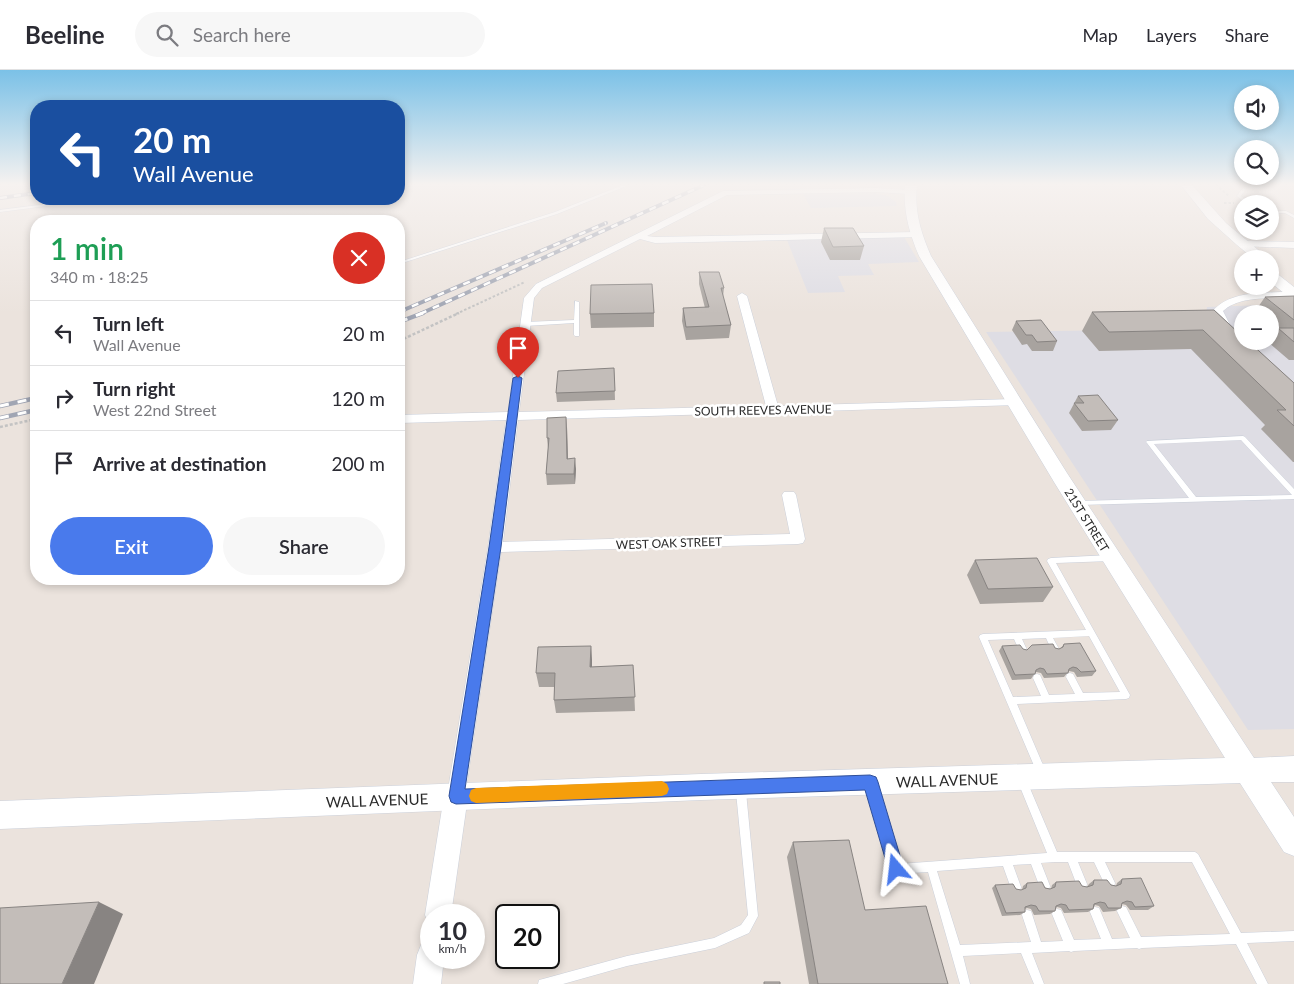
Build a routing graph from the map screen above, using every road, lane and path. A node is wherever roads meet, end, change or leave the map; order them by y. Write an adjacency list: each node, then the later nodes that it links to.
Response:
1 (510, 228): 11 (lane)
2 (654, 228): 6 (street)
3 (914, 228): 5 (main road, 21ST STREET)
4 (1225, 228): 7 (main road)
5 (916, 235): 6 (street); 22 (main road, 21ST STREET)
6 (637, 236): 19 (street)
7 (1243, 244): 8 (street); 9 (main road); 10 (main road)
8 (1294, 245)
9 (1239, 250)
10 (1251, 250)
11 (405, 261)
12 (1279, 270): 13 (main road)
13 (1294, 280)
14 (1279, 282): 15 (main road)
15 (1294, 294): 21 (street)
16 (742, 296): 23 (street)
17 (577, 302): 18 (lane)
18 (577, 321): 19 (lane); 20 (lane)
19 (525, 324): 24 (street)
20 (577, 335)
21 (1234, 336)
22 (1013, 403): 23 (street, SOUTH REEVES AVENUE); 31 (main road, 21ST STREET)
23 (773, 410): 24 (street, SOUTH REEVES AVENUE)
24 (513, 415): 25 (street); 32 (street)
25 (405, 419)
26 (30, 420): 27 (path)
27 (0, 427)
28 (789, 495): 32 (street, WEST OAK STREET)
29 (1294, 495): 30 (lane); 30 (lane)
30 (1194, 500): 31 (lane)
31 (1076, 504): 33 (main road, 21ST STREET)
32 (495, 547): 49 (street)
33 (1111, 558): 34 (lane); 45 (main road, 21ST STREET)
34 (1091, 633): 35 (lane); 41 (lane)
35 (1048, 635): 36 (lane); 37 (lane)
36 (1016, 636): 38 (lane); 43 (lane)
37 (1055, 649)
38 (1023, 650)
39 (1070, 677): 41 (lane)
40 (1037, 678): 42 (lane)
41 (1081, 697): 42 (lane)
42 (1047, 699): 43 (lane)
43 (1011, 701): 46 (lane)
44 (1294, 769): 45 (main road, WALL AVENUE)
45 (1247, 770): 46 (main road, WALL AVENUE); 51 (main road, 21ST STREET)
46 (1032, 777): 47 (main road, WALL AVENUE); 52 (lane)
47 (870, 782): 48 (main road, WALL AVENUE); 57 (lane)
48 (740, 786): 49 (main road, WALL AVENUE); 77 (lane)
49 (456, 796): 50 (main road, WALL AVENUE); 62 (street)
50 (0, 815)
51 (1294, 842)
52 (1054, 857): 53 (lane); 55 (lane)
53 (1071, 857): 54 (lane); 59 (lane)
54 (1097, 857): 58 (lane); 68 (lane)
55 (1034, 859): 56 (lane); 61 (lane)
56 (1006, 861): 57 (lane); 60 (lane)
57 (931, 867): 74 (lane)
58 (1110, 883)
59 (1082, 884)
60 (1016, 886)
61 (1046, 886)
62 (440, 904)
63 (1122, 911): 69 (lane)
64 (1094, 912): 70 (lane)
65 (1057, 914): 71 (lane)
66 (1027, 915): 72 (lane)
67 (1294, 936): 68 (lane)
68 (1238, 939): 69 (lane); 80 (lane)
69 (1139, 944): 70 (lane)
70 (1109, 945): 71 (lane)
71 (1071, 947): 72 (lane)
72 (1038, 948): 73 (lane)
73 (1025, 949): 74 (lane); 79 (lane)
74 (956, 951): 78 (lane)
75 (429, 969): 76 (street)
76 (427, 984)
77 (543, 984)
78 (965, 984)
79 (1039, 984)
80 (1263, 984)

